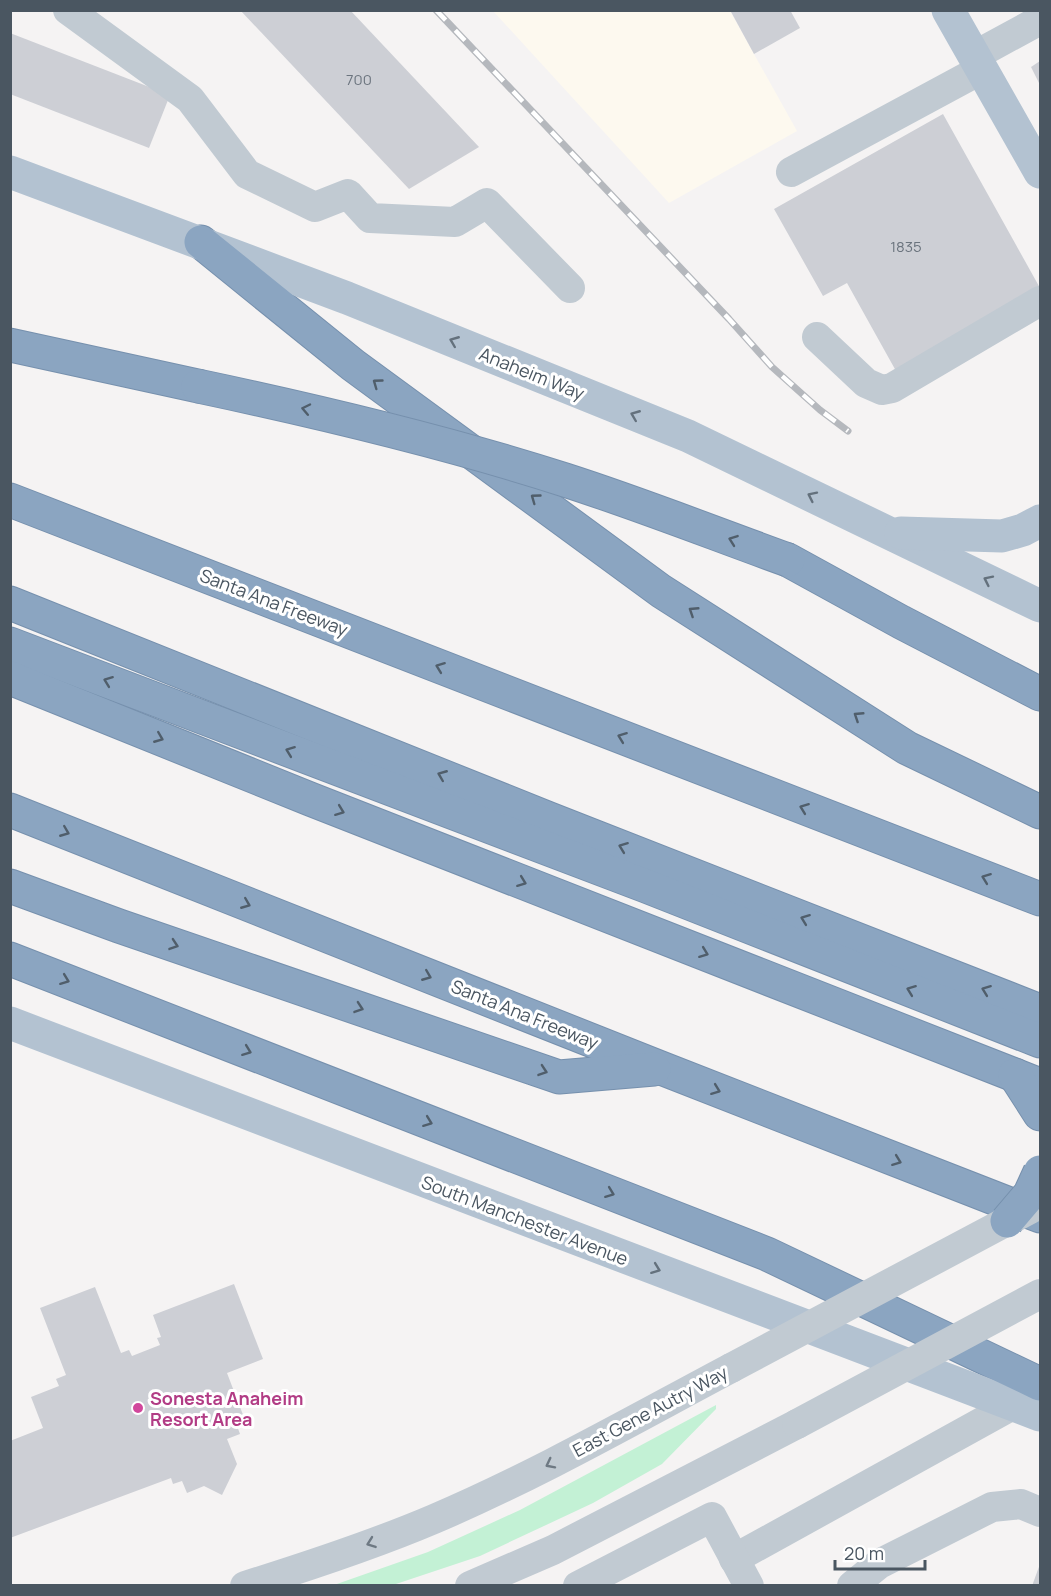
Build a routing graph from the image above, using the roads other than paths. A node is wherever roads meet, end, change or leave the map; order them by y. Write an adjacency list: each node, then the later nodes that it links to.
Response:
1 (68, 10): 9 (street)
2 (948, 10): 4 (main road)
3 (1041, 20): 4 (street)
4 (978, 63): 6 (street); 7 (main road)
5 (10, 172): 8 (main road, Anaheim Way)
6 (791, 172)
7 (1041, 172)
8 (201, 242): 15 (main road, Anaheim Way, one-way to 8); 22 (highway, one-way to 8)
9 (570, 288)
10 (1041, 302): 11 (street)
11 (817, 338)
12 (10, 345): 20 (highway, one-way to 12, bridge)
13 (10, 500): 24 (highway, Santa Ana Freeway, one-way to 13)
14 (1041, 521): 15 (main road)
15 (888, 533): 17 (main road, Anaheim Way, one-way to 15)
16 (10, 603): 26 (highway, one-way to 16)
17 (1041, 606)
18 (10, 644): 28 (highway, one-way to 18)
19 (10, 678): 30 (highway, one-way to 30)
20 (1041, 693)
21 (10, 810): 29 (highway, Santa Ana Freeway, one-way to 29)
22 (1041, 812)
23 (10, 886): 29 (highway, one-way to 29)
24 (1041, 899)
25 (10, 959): 37 (highway, one-way to 37)
26 (1041, 1011)
27 (10, 1023): 38 (main road, South Manchester Avenue, one-way to 38)
28 (1041, 1041)
29 (661, 1068): 34 (highway, Santa Ana Freeway, one-way to 34)
30 (1028, 1080): 31 (highway)
31 (1041, 1114)
32 (1041, 1172): 35 (highway, bridge)
33 (1041, 1203): 35 (street, East Gene Autry Way, bridge)
34 (1041, 1216)
35 (1007, 1221): 41 (street, East Gene Autry Way, one-way to 41, bridge)
36 (1041, 1294): 42 (street, bridge)
37 (1041, 1384)
38 (1027, 1410): 40 (street)
39 (1041, 1512): 45 (street)
40 (734, 1559): 43 (street); 44 (street)
41 (245, 1586)
42 (470, 1586)
43 (578, 1586)
44 (749, 1586)
45 (852, 1586)

